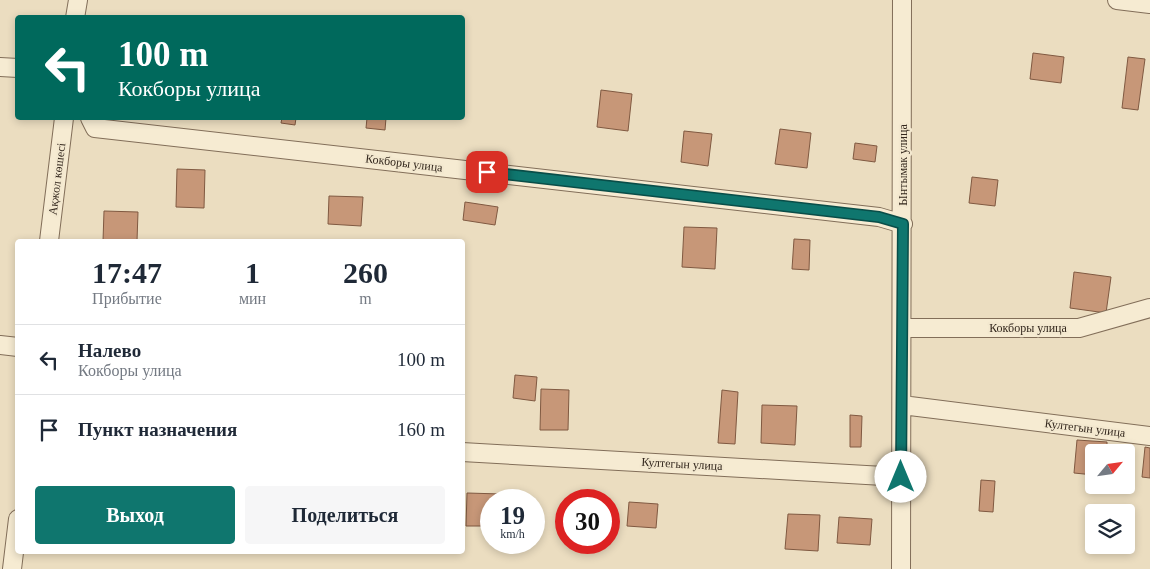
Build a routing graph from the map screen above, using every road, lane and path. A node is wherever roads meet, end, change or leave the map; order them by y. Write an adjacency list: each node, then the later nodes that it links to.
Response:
1 (78, 0): 5 (street)
2 (902, 0): 10 (street, Ынтымак улица)
3 (1117, 0): 4 (street)
4 (1150, 4)
5 (76, 15)
6 (0, 67): 7 (street)
7 (15, 68)
8 (64, 120): 11 (street, Ақжол көшесі)
9 (91, 120): 10 (street, Кокборы улица)
10 (903, 224): 13 (street, Ынтымак улица)
11 (50, 239)
12 (1150, 308): 13 (street, Кокборы улица)
13 (902, 328): 16 (street, Ынтымак улица)
14 (0, 345): 15 (street)
15 (15, 347)
16 (902, 405): 17 (street, Култегын улица); 19 (street, Ынтымак улица)
17 (1150, 436)
18 (465, 452): 19 (street, Култегын улица)
19 (901, 477): 22 (street, Ынтымак улица)
20 (15, 544): 21 (street)
21 (12, 569)
22 (901, 569)

